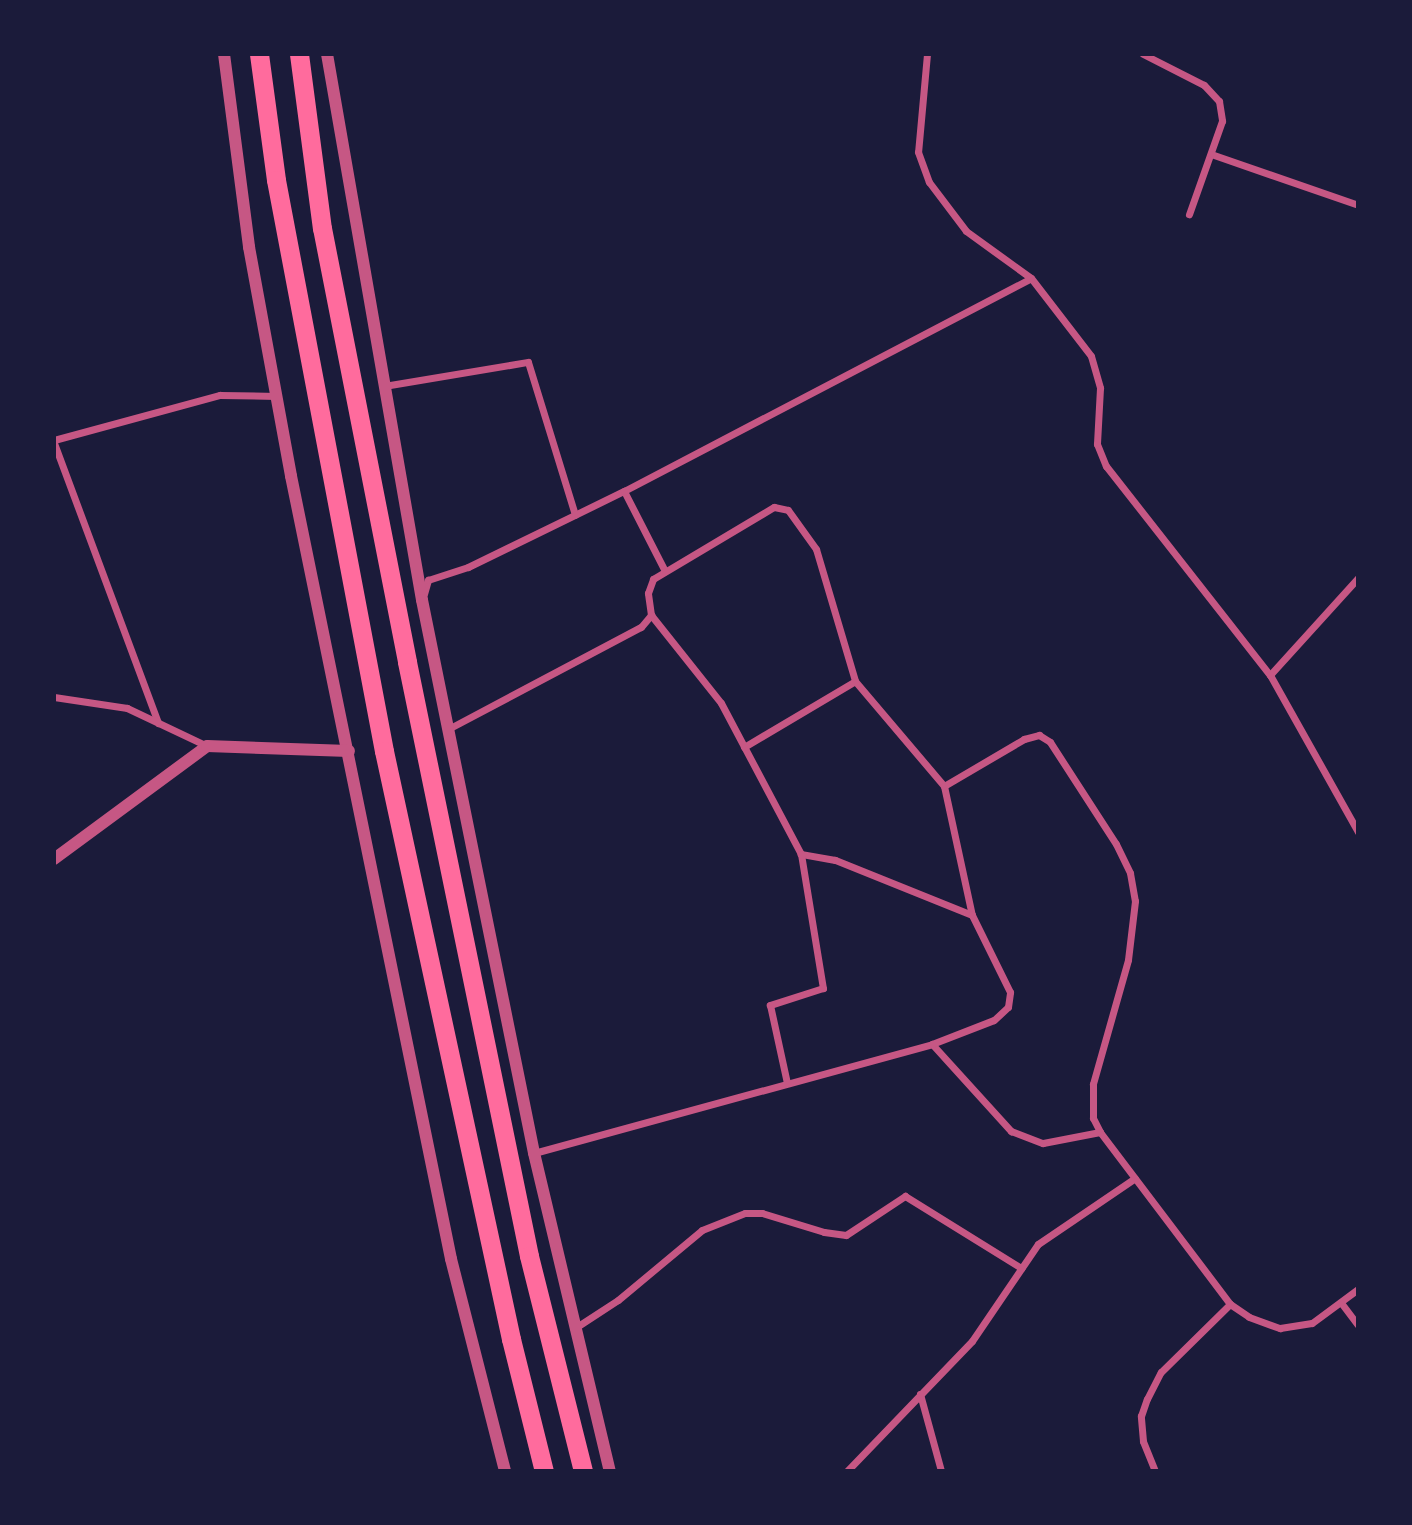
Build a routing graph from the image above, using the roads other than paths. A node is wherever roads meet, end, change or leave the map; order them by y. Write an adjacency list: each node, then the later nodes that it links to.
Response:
1 (224, 54): 12 (street)
2 (258, 54): 46 (highway)
3 (299, 54): 47 (highway)
4 (327, 54): 11 (street)
5 (927, 54): 10 (street)
6 (1143, 54): 7 (street)
7 (1211, 154): 8 (street); 9 (street)
8 (1358, 205)
9 (1189, 214)
10 (1031, 278): 14 (street); 20 (street)
11 (384, 386): 15 (street); 18 (street)
12 (277, 396): 13 (street); 27 (street)
13 (54, 442): 23 (street)
14 (624, 491): 15 (street); 16 (street)
15 (575, 515): 18 (street)
16 (665, 571): 19 (street); 21 (street)
17 (1358, 578): 20 (street)
18 (422, 600): 24 (street)
19 (651, 615): 24 (street); 26 (street)
20 (1270, 675): 29 (street)
21 (855, 681): 26 (street); 28 (street)
22 (54, 696): 23 (street)
23 (159, 723): 25 (street)
24 (450, 727): 36 (street)
25 (206, 746): 27 (street); 31 (street)
26 (744, 747): 30 (street)
27 (349, 751): 45 (street)
28 (944, 786): 32 (street); 35 (street)
29 (1358, 832)
30 (800, 854): 32 (street); 34 (street)
31 (54, 859)
32 (972, 915): 33 (street)
33 (932, 1044): 34 (street); 35 (street)
34 (787, 1083): 36 (street)
35 (1100, 1132): 37 (street)
36 (534, 1153): 43 (street)
37 (1135, 1178): 38 (street); 40 (street)
38 (1021, 1268): 43 (street); 44 (street)
39 (1358, 1289): 41 (street)
40 (1230, 1304): 41 (street); 51 (street)
41 (1342, 1304): 42 (street)
42 (1358, 1325)
43 (573, 1329): 48 (street)
44 (920, 1394): 49 (street); 50 (street)
45 (505, 1471)
46 (544, 1471)
47 (583, 1471)
48 (610, 1471)
49 (847, 1471)
50 (941, 1471)
51 (1155, 1471)

